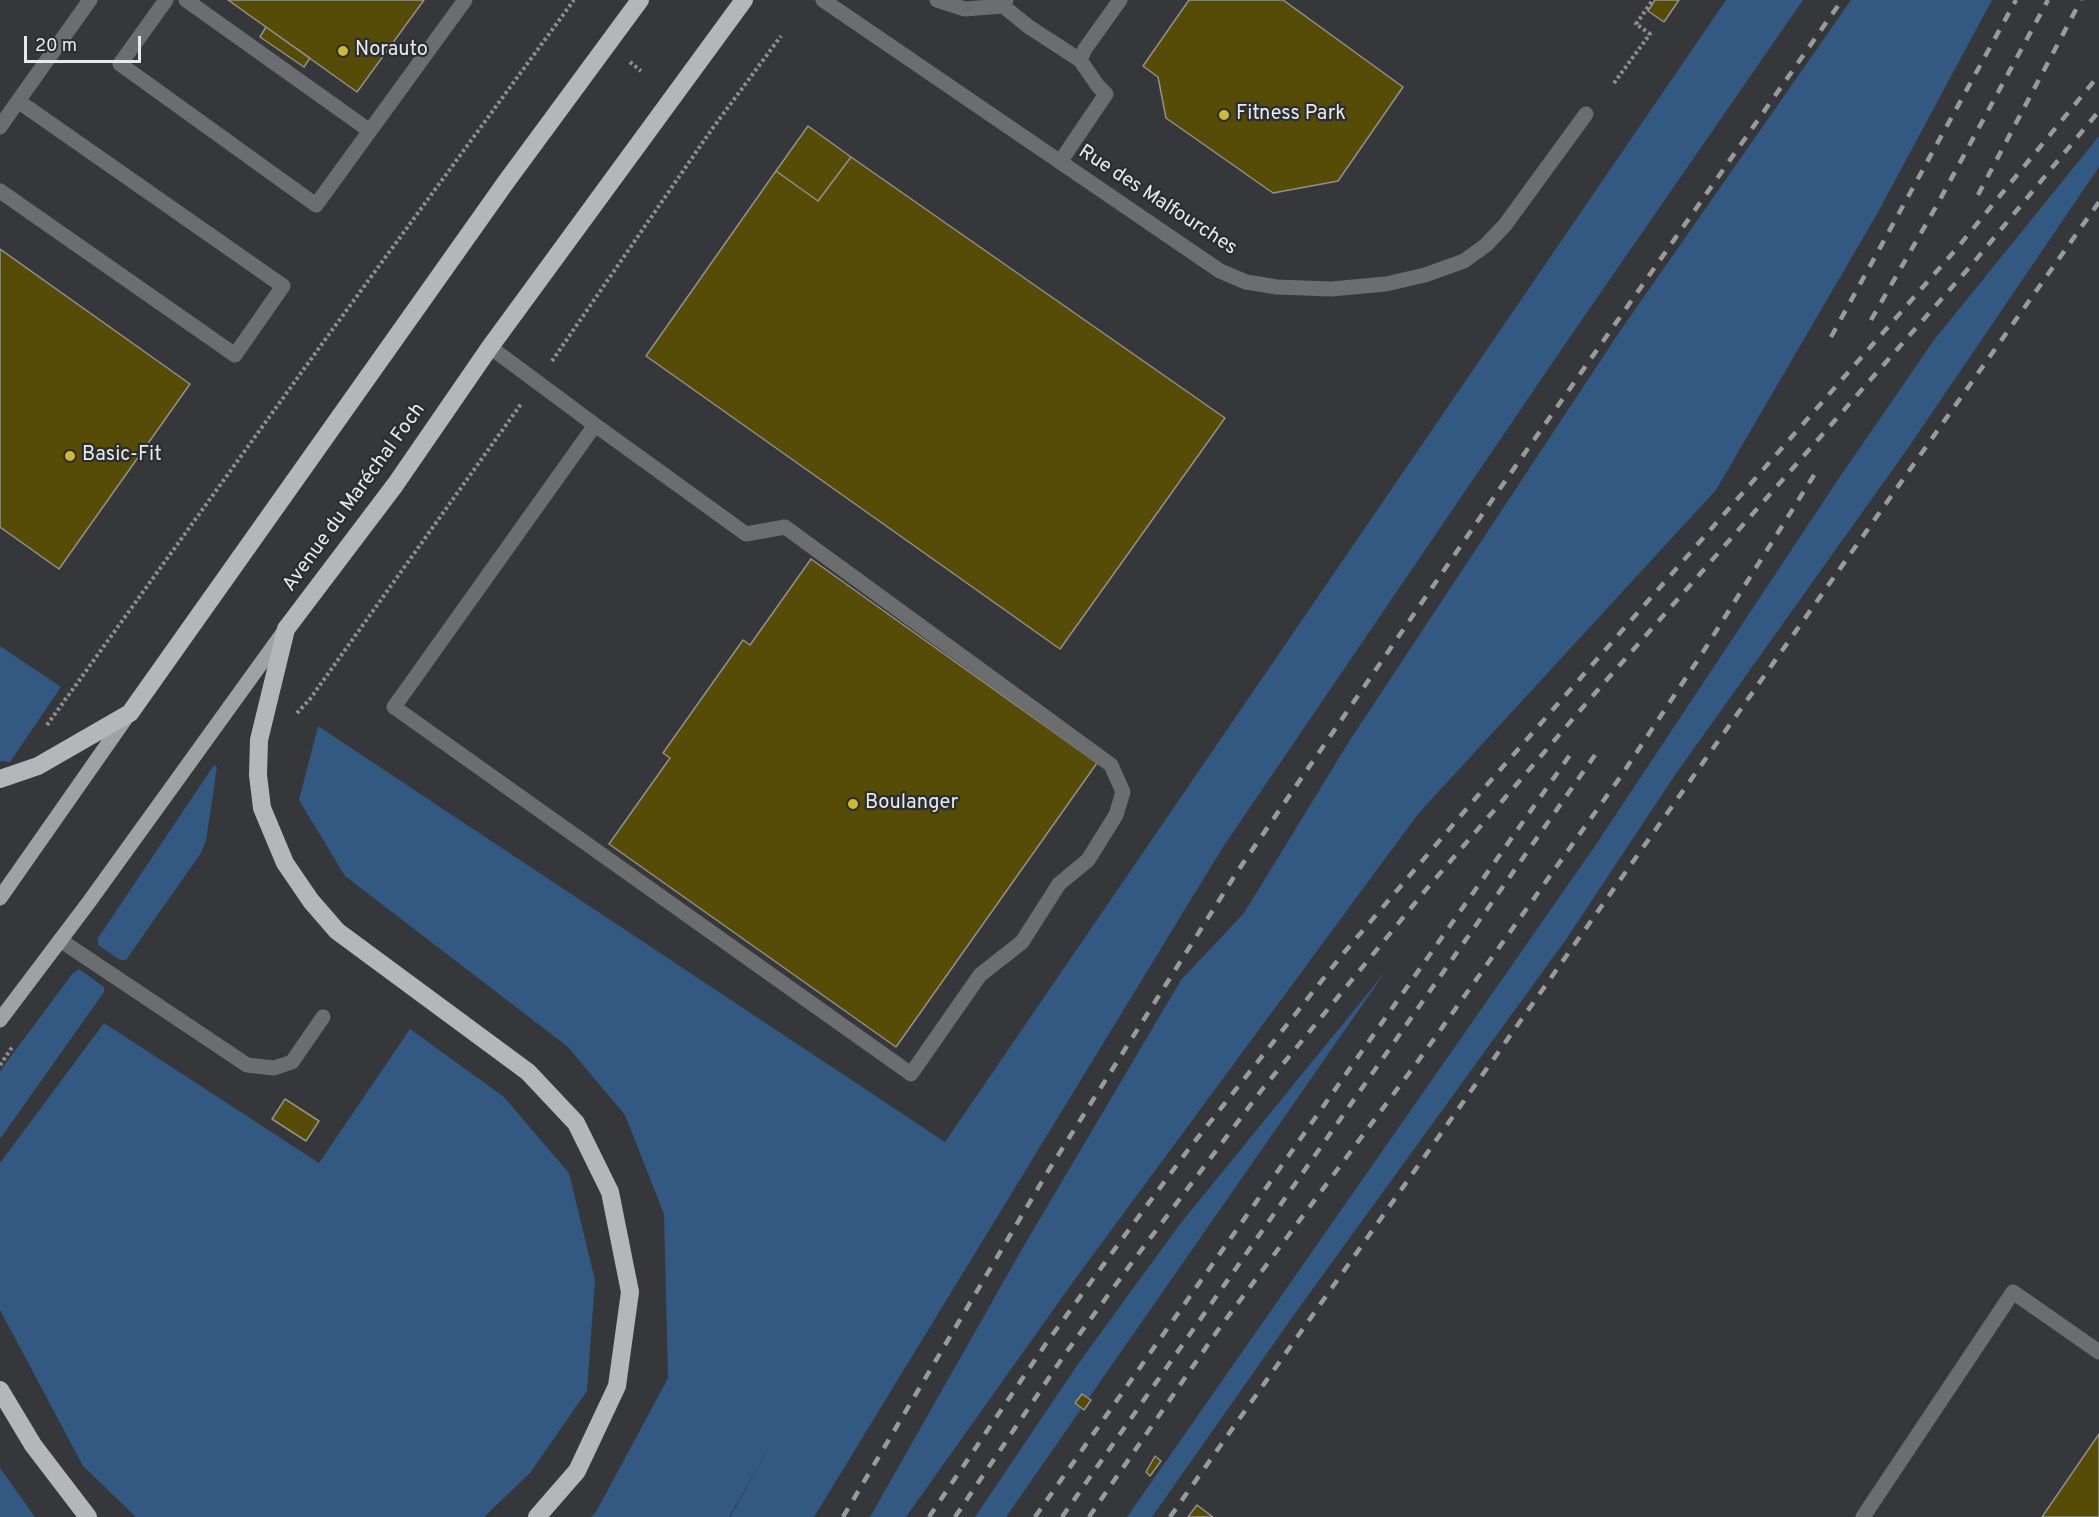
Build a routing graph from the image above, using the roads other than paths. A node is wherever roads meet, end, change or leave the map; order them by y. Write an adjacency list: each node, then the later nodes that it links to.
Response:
1 (90, 0): 12 (street)
2 (166, 0): 15 (street)
3 (186, 0): 15 (street)
4 (465, 0): 15 (street)
5 (640, 0): 21 (highway)
6 (744, 0): 18 (highway, Avenue du Maréchal Foch)
7 (823, 0): 16 (street, Rue des Malfourches)
8 (937, 0): 10 (street)
9 (1120, 0): 11 (street)
10 (1004, 3): 11 (street)
11 (1080, 60): 16 (street)
12 (18, 101): 14 (street); 17 (street)
13 (1586, 114): 16 (street, Rue des Malfourches)
14 (0, 127)
15 (370, 131)
16 (1060, 162)
17 (0, 191)
18 (490, 347): 19 (street); 20 (highway, Avenue du Maréchal Foch)
19 (595, 425): 19 (street)
20 (286, 628): 24 (main road, Avenue du Maréchal Foch); 30 (highway)
21 (130, 713): 22 (highway); 23 (main road)
22 (0, 779)
23 (0, 898)
24 (60, 940): 25 (street); 26 (main road, Avenue du Maréchal Foch)
25 (323, 1017)
26 (0, 1020)
27 (2099, 1352): 31 (street)
28 (0, 1390): 29 (highway)
29 (88, 1517)
30 (537, 1517)
31 (1863, 1517)

